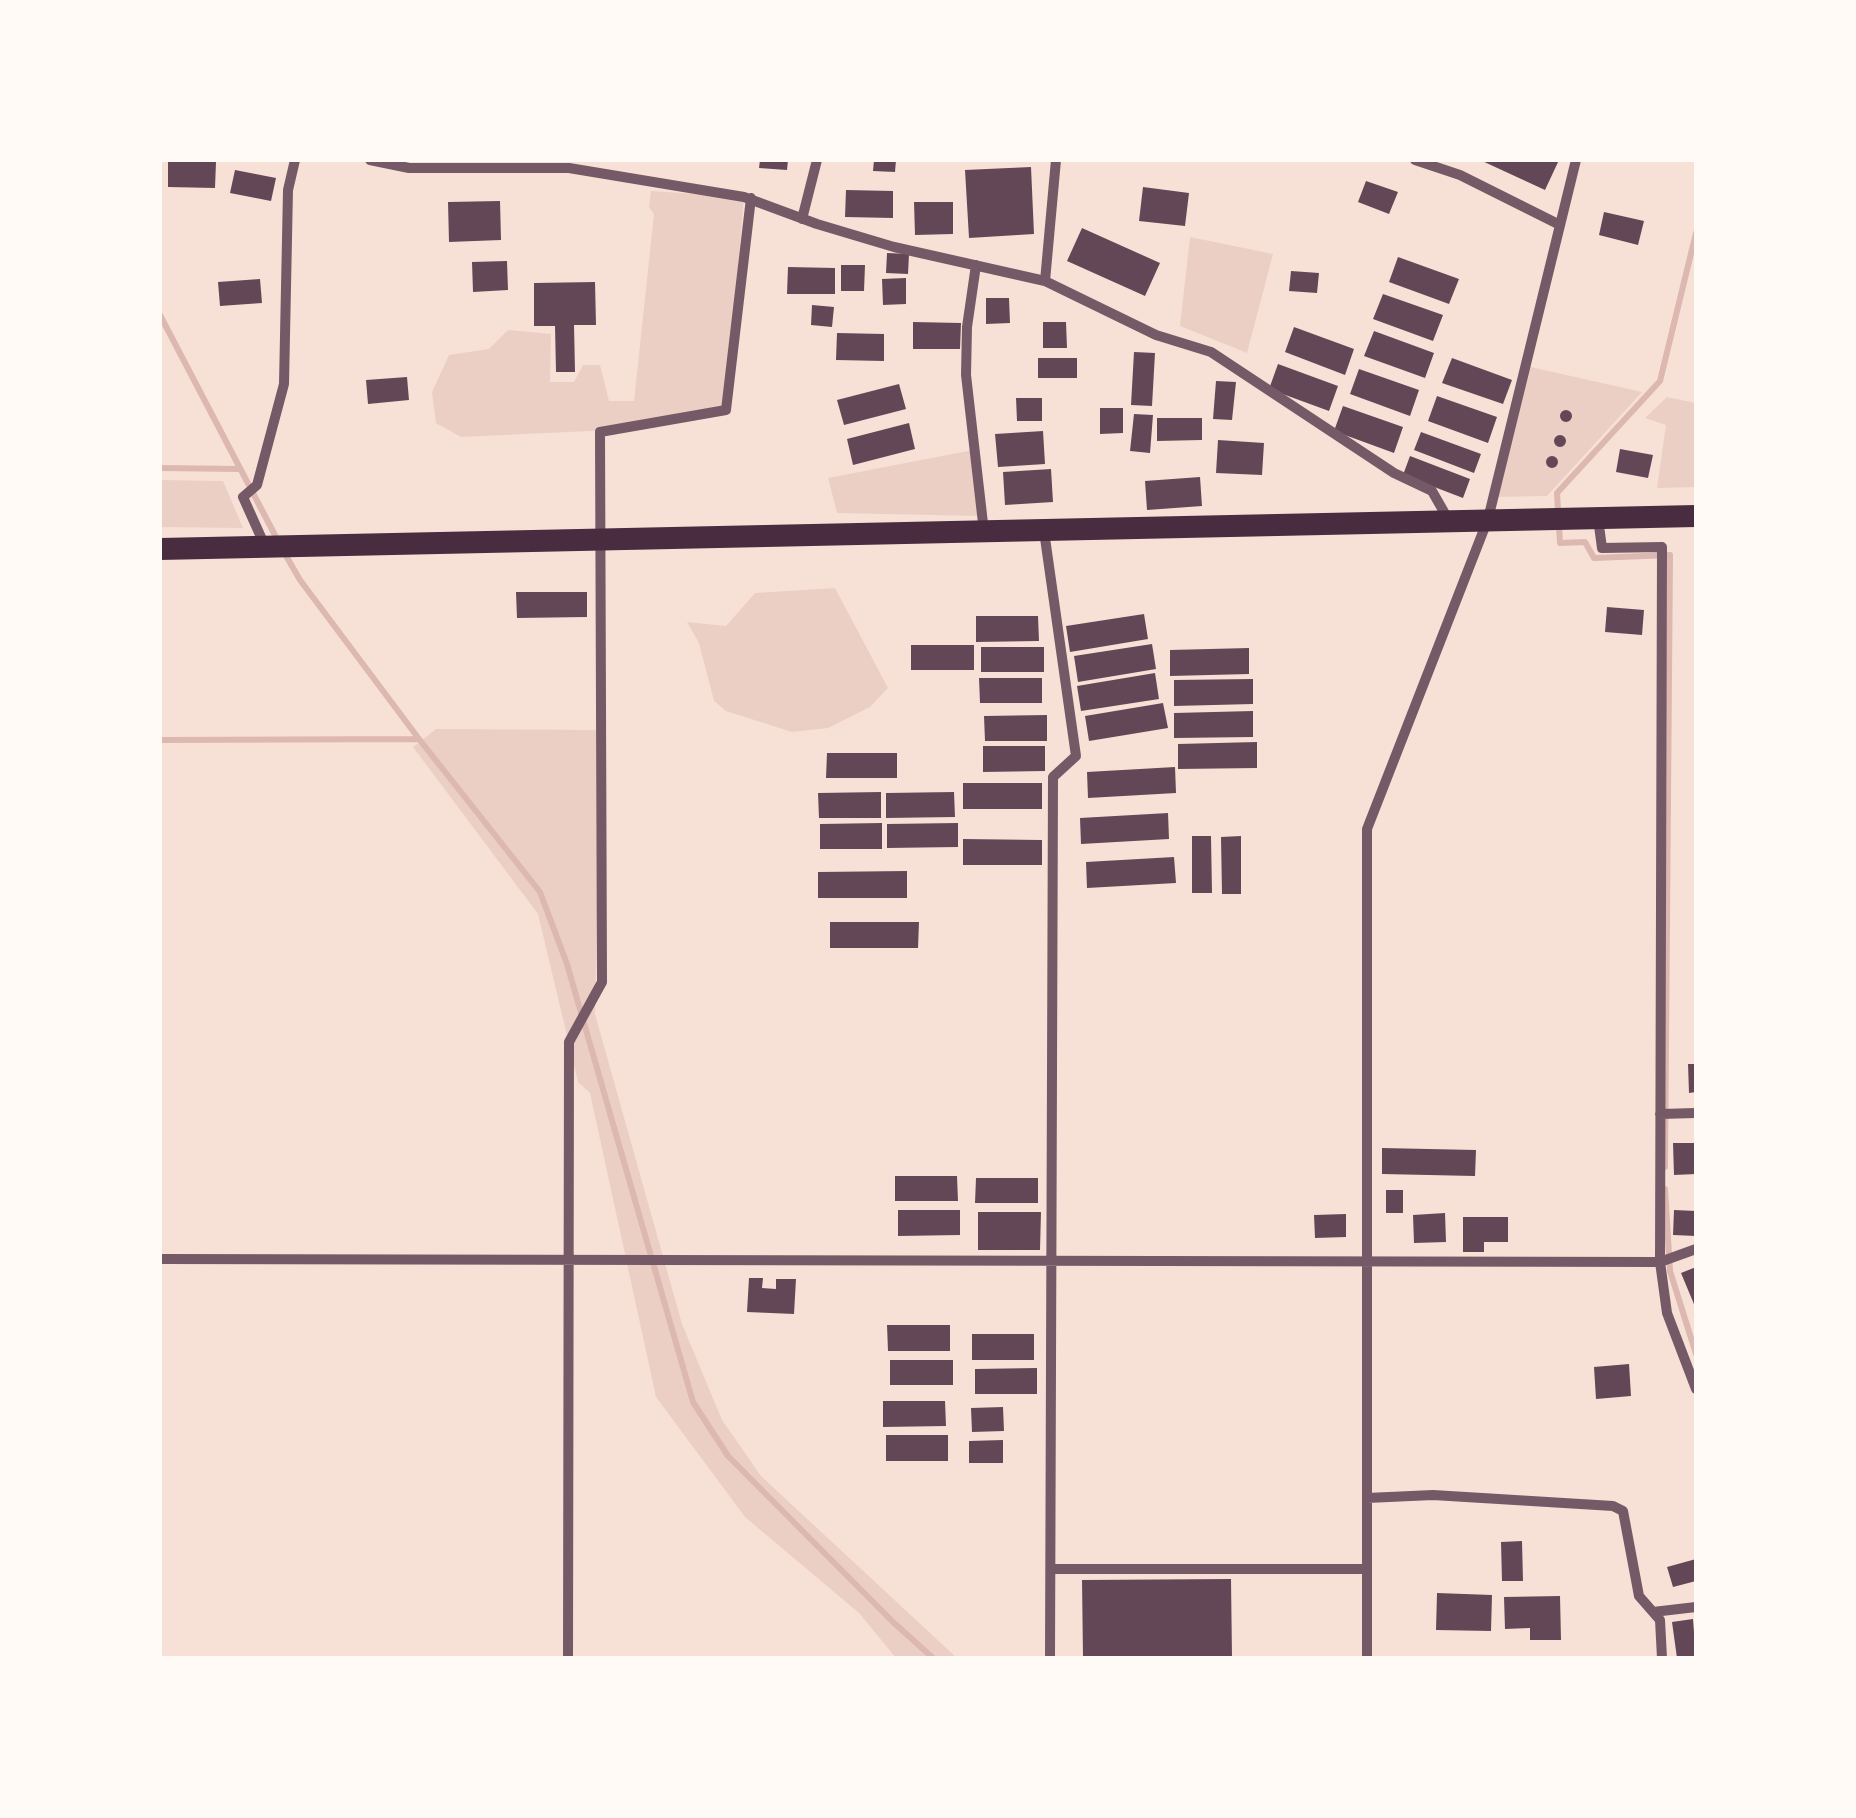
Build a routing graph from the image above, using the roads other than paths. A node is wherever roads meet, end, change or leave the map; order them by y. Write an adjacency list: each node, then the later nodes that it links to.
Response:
1 (295, 160): 20 (street)
2 (370, 160): 7 (street)
3 (817, 160): 9 (street)
4 (1056, 160): 12 (street)
5 (1415, 160): 10 (street)
6 (1576, 160): 10 (street)
7 (539, 164): 8 (street)
8 (750, 198): 9 (street); 19 (street)
9 (802, 219): 11 (street)
10 (1560, 225): 15 (street)
11 (976, 265): 12 (street); 18 (street)
12 (1044, 281): 16 (street)
13 (1696, 516): 14 (highway)
14 (1598, 518): 15 (highway); 22 (street)
15 (1488, 519): 16 (highway); 29 (street)
16 (1448, 520): 17 (highway)
17 (1044, 530): 18 (highway); 28 (street)
18 (984, 532): 19 (highway)
19 (600, 540): 20 (highway); 27 (street)
20 (265, 547): 21 (highway)
21 (160, 549)
22 (1666, 1114): 23 (street); 26 (street)
23 (1696, 1114)
24 (1696, 1249): 26 (street)
25 (160, 1259): 27 (street)
26 (1667, 1259): 29 (street); 30 (street)
27 (570, 1260): 28 (street); 36 (street)
28 (1052, 1260): 29 (street); 33 (street)
29 (1367, 1262): 31 (street)
30 (1696, 1388)
31 (1367, 1498): 32 (street); 35 (street)
32 (1367, 1569): 33 (street); 38 (street)
33 (1052, 1570): 37 (street)
34 (1696, 1607): 35 (street)
35 (1653, 1612): 39 (street)
36 (568, 1658)
37 (1050, 1658)
38 (1367, 1658)
39 (1662, 1658)

